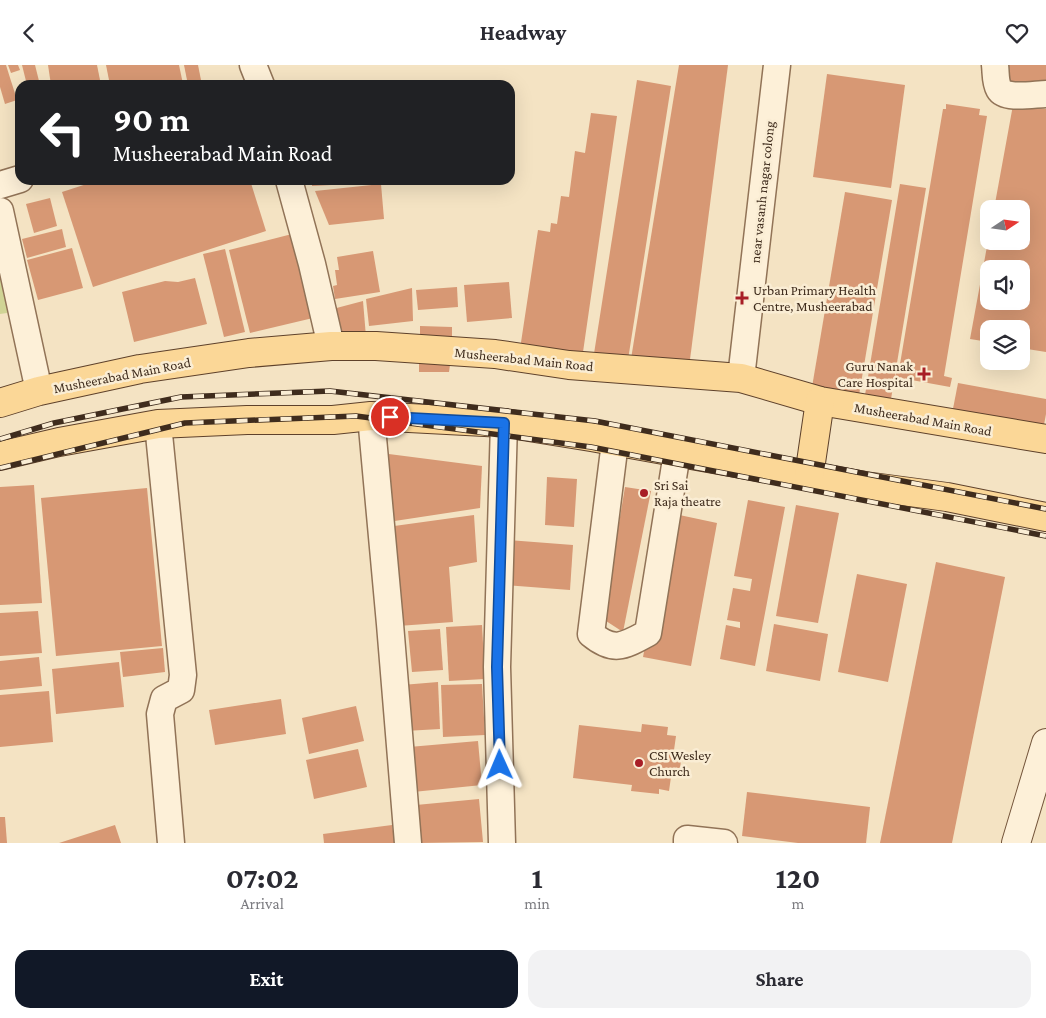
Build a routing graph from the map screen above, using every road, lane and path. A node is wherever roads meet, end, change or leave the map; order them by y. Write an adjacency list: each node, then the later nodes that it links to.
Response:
1 (253, 65): 4 (street)
2 (777, 65): 11 (street, near vasanh nagar colong)
3 (995, 65): 5 (street)
4 (259, 80)
5 (1046, 94)
6 (15, 180): 7 (street)
7 (0, 185)
8 (290, 185): 10 (street)
9 (0, 211): 12 (street)
10 (331, 346): 11 (main road, Musheerabad Main Road); 12 (main road, Musheerabad Main Road)
11 (741, 378): 13 (main road, Musheerabad Main Road)
12 (39, 391): 14 (main road, Musheerabad Main Road)
13 (820, 401): 18 (main road, Musheerabad Main Road); 22 (main road)
14 (0, 403)
15 (371, 416): 16 (main road); 17 (main road); 26 (street)
16 (504, 423): 19 (main road); 27 (street)
17 (158, 424): 21 (main road); 25 (street)
18 (1046, 439)
19 (615, 442): 20 (main road); 20 (street)
20 (677, 453): 22 (main road)
21 (0, 456)
22 (809, 476): 23 (main road)
23 (1046, 517)
24 (1046, 743): 30 (main road)
25 (171, 843)
26 (408, 843)
27 (502, 843)
28 (687, 843): 29 (street)
29 (724, 843)
30 (1016, 843)

